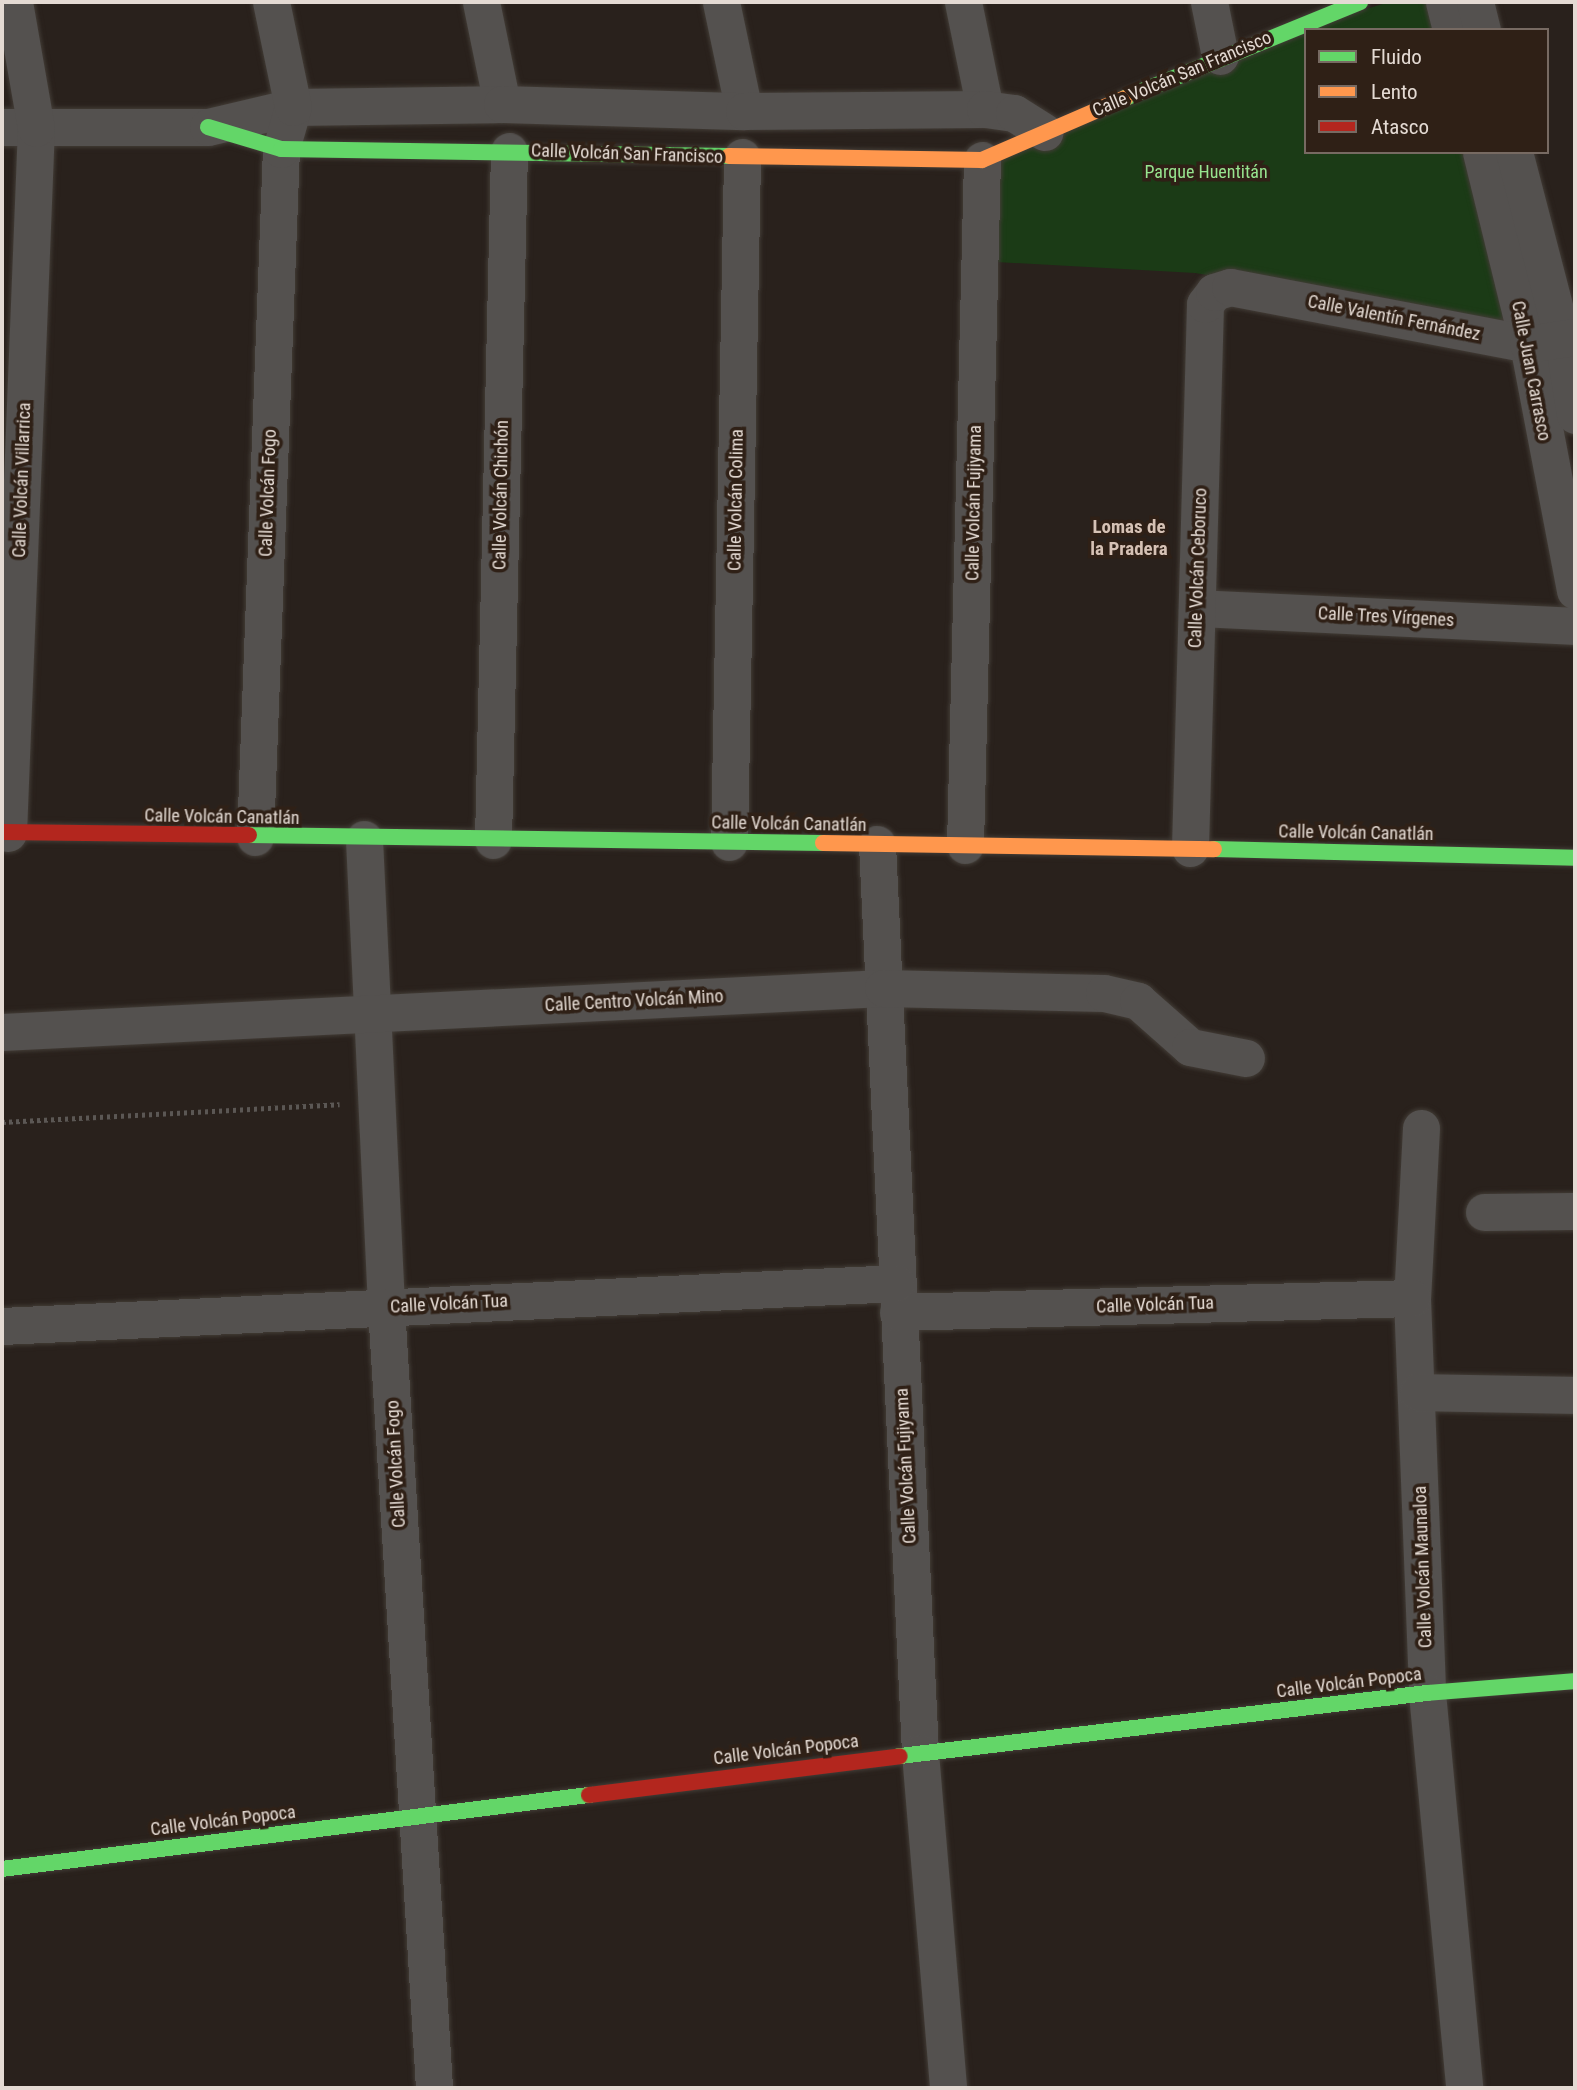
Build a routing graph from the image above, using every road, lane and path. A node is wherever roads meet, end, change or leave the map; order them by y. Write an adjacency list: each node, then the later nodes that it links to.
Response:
1 (14, 2): 17 (street, Calle Volcán Villarrica)
2 (271, 2): 14 (street)
3 (481, 2): 13 (street)
4 (721, 2): 16 (street)
5 (963, 2): 15 (street)
6 (1209, 2): 12 (street)
7 (1360, 2): 12 (street, Calle Volcán San Francisco)
8 (1444, 2): 10 (street)
9 (1475, 2): 11 (street)
10 (1450, 28)
11 (1482, 28)
12 (1220, 56): 19 (street, Calle Volcán San Francisco)
13 (502, 104): 14 (street, Calle Volcán San Francisco); 16 (street, Calle Volcán San Francisco)
14 (293, 107): 18 (street, Calle Volcán San Francisco); 20 (street, Calle Volcán Fogo)
15 (985, 109): 16 (street, Calle Volcán San Francisco); 19 (street, Calle Volcán San Francisco)
16 (744, 111)
17 (19, 127): 18 (street, Calle Volcán San Francisco); 32 (street, Calle Volcán Villarrica)
18 (208, 127): 20 (street, Calle Volcán San Francisco)
19 (1044, 132): 25 (street, Calle Volcán San Francisco)
20 (281, 149): 21 (street, Calle Volcán San Francisco); 33 (street, Calle Volcán Fogo)
21 (509, 150): 24 (street, Calle Volcán San Francisco); 35 (street, Calle Volcán Chichón)
22 (1482, 154): 27 (street, Calle Juan Carrasco)
23 (1514, 154): 27 (street, Calle Juan Carrasco)
24 (742, 157): 25 (street, Calle Volcán San Francisco); 36 (street, Calle Volcán Colima)
25 (982, 160): 38 (street, Calle Volcán Fujiyama)
26 (1214, 292): 27 (street, Calle Valentín Fernández); 30 (street, Calle Volcán Ceboruco)
27 (1555, 340): 28 (street, Calle Juan Carrasco); 29 (street, Calle Juan Carrasco)
28 (1575, 415)
29 (1575, 591)
30 (1197, 608): 31 (street, Calle Tres Vírgenes); 39 (street, Calle Volcán Ceboruco)
31 (1575, 626)
32 (5, 832): 33 (street, Calle Volcán Canatlán)
33 (256, 837): 34 (street, Calle Volcán Canatlán)
34 (364, 839): 35 (street, Calle Volcán Canatlán); 42 (street, Calle Volcán Fogo)
35 (493, 840): 36 (street, Calle Volcán Canatlán)
36 (729, 842): 37 (street, Calle Volcán Canatlán)
37 (877, 844): 38 (street, Calle Volcán Canatlán); 41 (street, Calle Volcán Fujiyama)
38 (965, 845): 39 (street, Calle Volcán Canatlán)
39 (1190, 848): 40 (street, Calle Volcán Canatlán)
40 (1575, 858)
41 (883, 988): 42 (street, Calle Centro Volcán Mino); 44 (street, Calle Centro Volcán Mino); 50 (street, Calle Volcán Fujiyama)
42 (372, 1014): 43 (street, Calle Centro Volcán Mino); 45 (street, Calle Volcán Fogo)
43 (2, 1032)
44 (1246, 1058)
45 (377, 1102): 46 (path); 52 (street, Calle Volcán Fogo)
46 (2, 1122)
47 (1421, 1128): 51 (street, Calle Volcán Maunaloa)
48 (1575, 1211): 49 (street)
49 (1485, 1212)
50 (897, 1298): 51 (street, Calle Volcán Tua); 52 (street, Calle Volcán Tua); 58 (street, Calle Volcán Fujiyama)
51 (1412, 1298): 54 (street, Calle Volcán Maunaloa)
52 (386, 1307): 53 (street, Calle Volcán Tua); 59 (street, Calle Volcán Fogo)
53 (2, 1326)
54 (1418, 1392): 55 (street); 57 (street, Calle Volcán Maunaloa)
55 (1575, 1395)
56 (1575, 1681): 57 (street, Calle Volcán Popoca)
57 (1427, 1693): 58 (street, Calle Volcán Popoca); 63 (street, Calle Volcán Maunaloa)
58 (920, 1753): 59 (street, Calle Volcán Popoca); 62 (street, Calle Volcán Fujiyama)
59 (416, 1816): 60 (street, Calle Volcán Popoca); 61 (street, Calle Volcán Fogo)
60 (2, 1869)
61 (434, 2088)
62 (948, 2088)
63 (1464, 2088)

